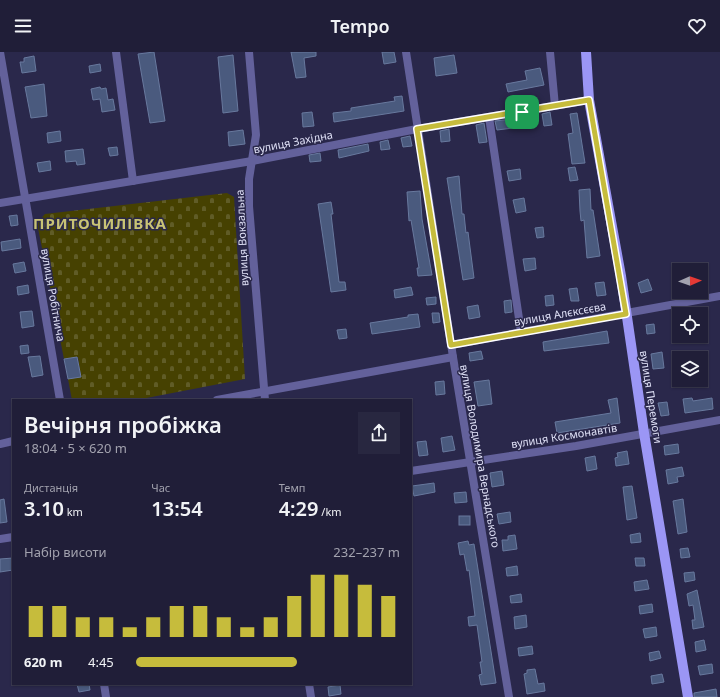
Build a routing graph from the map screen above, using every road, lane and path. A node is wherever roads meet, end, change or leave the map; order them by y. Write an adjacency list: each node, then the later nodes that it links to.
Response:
1 (0, 52): 13 (street, вулиця Робітнича)
2 (116, 52): 12 (street)
3 (249, 52): 11 (street, вулиця Вокзальна)
4 (406, 52): 10 (street, вулиця Володимира Вернадського)
5 (550, 52): 8 (street)
6 (586, 52): 7 (main road, вулиця Перемоги)
7 (589, 100): 8 (street, вулиця Західна); 16 (main road, вулиця Перемоги)
8 (555, 106): 9 (street, вулиця Західна)
9 (489, 117): 10 (street, вулиця Західна); 17 (street)
10 (417, 129): 11 (street, вулиця Західна); 18 (street, вулиця Володимира Вернадського)
11 (252, 161): 12 (street, вулиця Західна); 20 (street, вулиця Вокзальна)
12 (133, 181): 13 (street, вулиця Західна)
13 (24, 199): 14 (street, вулиця Західна); 21 (street, вулиця Робітнича)
14 (0, 203)
15 (720, 296): 16 (street, вулиця Алєксєєва)
16 (626, 314): 17 (street, вулиця Алєксєєва); 25 (main road, вулиця Перемоги)
17 (521, 332): 18 (street, вулиця Алєксєєва)
18 (451, 345): 19 (street, вулиця Володимира Вернадського)
19 (453, 357): 20 (street); 28 (street, вулиця Володимира Вернадського)
20 (264, 390): 22 (street); 23 (street, вулиця Вокзальна)
21 (60, 399)
22 (222, 399)
23 (265, 399)
24 (720, 420): 25 (street, вулиця Космонавтів)
25 (644, 433): 28 (street, вулиця Космонавтів); 37 (main road, вулиця Перемоги)
26 (12, 441): 27 (street)
27 (0, 444)
28 (471, 462): 29 (street, вулиця Космонавтів); 36 (street, вулиця Володимира Вернадського)
29 (412, 471)
30 (12, 537): 31 (street)
31 (0, 539)
32 (104, 685): 34 (street)
33 (309, 685): 35 (street)
34 (106, 697)
35 (311, 697)
36 (509, 697)
37 (688, 697)

